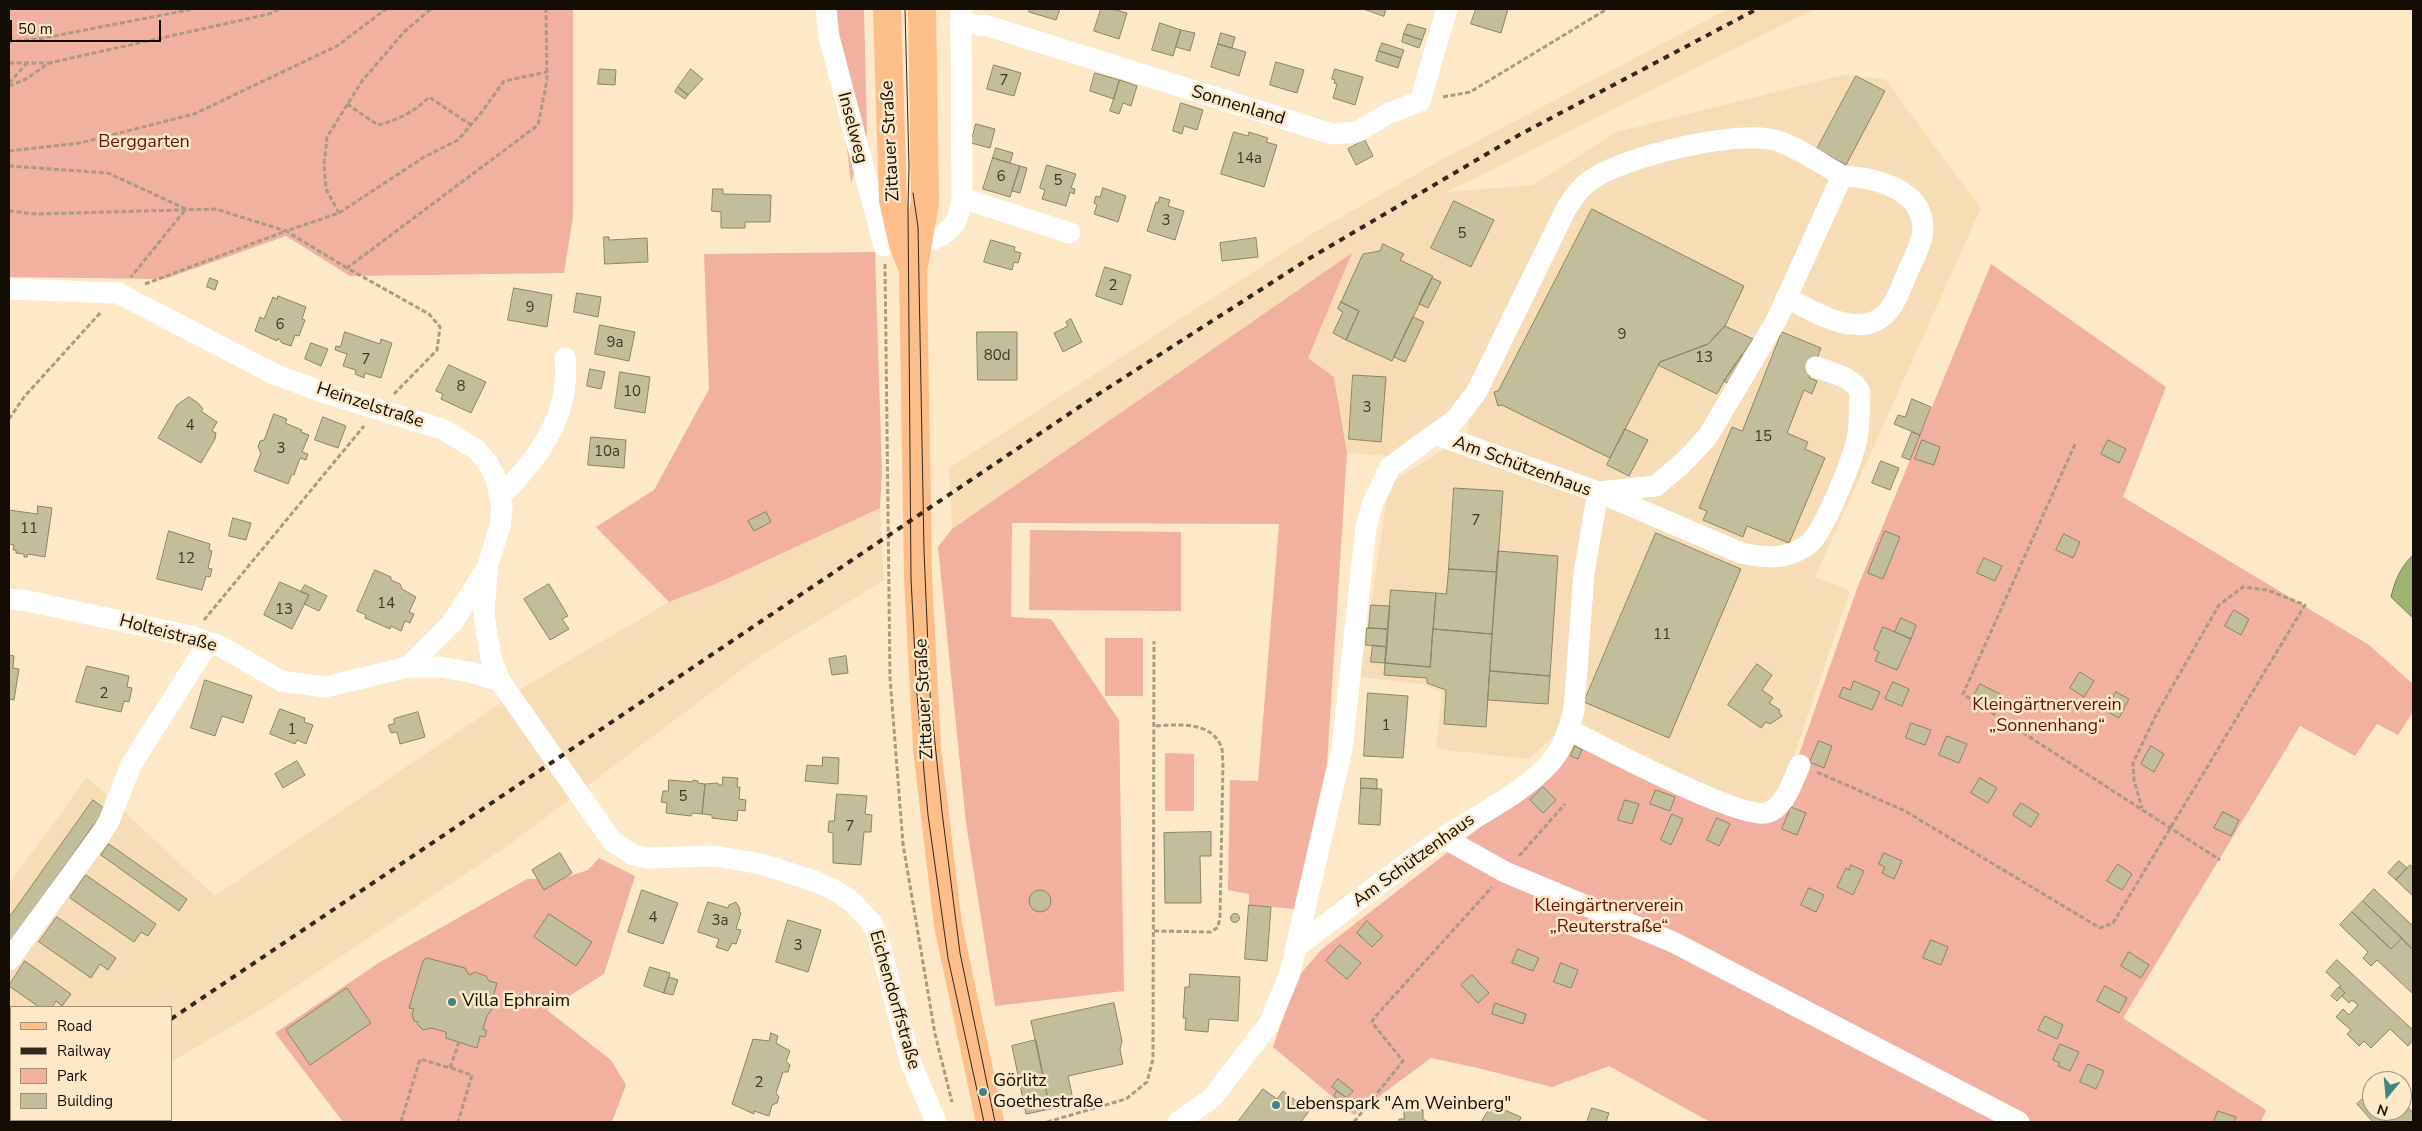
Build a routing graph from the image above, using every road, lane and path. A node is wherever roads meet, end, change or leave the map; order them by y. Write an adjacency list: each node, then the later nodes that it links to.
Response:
1 (193, 9): 12 (path)
2 (279, 9): 15 (path)
3 (386, 9): 21 (path)
4 (431, 9): 19 (path)
5 (546, 9): 16 (path)
6 (826, 9): 30 (street, Inselweg)
7 (886, 9): 30 (main road, Zittauer Straße)
8 (922, 9): 30 (main road, Zittauer Straße)
9 (1447, 9): 18 (street)
10 (1606, 9): 18 (path)
11 (960, 16): 18 (street, Sonnenland); 24 (street, Sonnenland)
12 (9, 41)
13 (9, 63): 14 (path)
14 (27, 63): 15 (path); 17 (path)
15 (49, 63): 17 (path)
16 (547, 72): 20 (path); 31 (path)
17 (9, 85)
18 (1420, 101)
19 (347, 104): 20 (path); 27 (path)
20 (471, 125): 27 (path)
21 (9, 151)
22 (9, 166): 25 (path)
23 (1842, 176): 34 (street); 34 (street); 39 (street)
24 (962, 198): 29 (street); 30 (street, Sonnenland)
25 (186, 209): 26 (path); 28 (path); 33 (path)
26 (9, 211)
27 (339, 212): 28 (path)
28 (286, 231): 31 (path); 33 (path)
29 (1070, 233)
30 (902, 245): 64 (path); 67 (main road, Zittauer Straße)
31 (347, 268): 37 (path)
32 (9, 290): 33 (street, Heinzelstraße)
33 (118, 293): 37 (street, Heinzelstraße); 38 (path)
34 (1786, 298): 41 (street)
35 (565, 358): 42 (street)
36 (1816, 367): 41 (street)
37 (379, 409): 42 (street, Heinzelstraße); 45 (path)
38 (9, 420)
39 (1435, 434): 41 (street, Am Schützenhaus); 60 (street, Am Schützenhaus)
40 (2075, 444): 54 (path)
41 (1598, 492): 51 (street, Am Schützenhaus)
42 (501, 496): 43 (street, Heinzelstraße)
43 (487, 568): 47 (street); 48 (street, Heinzelstraße)
44 (9, 599): 45 (street, Holteistraße)
45 (199, 640): 47 (street, Holteistraße); 61 (street)
46 (1154, 641): 50 (path)
47 (408, 667): 48 (street, Holteistraße)
48 (500, 681): 49 (street, Heinzelstraße)
49 (516, 703): 64 (street, Eichendorffstraße)
50 (1154, 726): 59 (path); 59 (path)
51 (1569, 730): 52 (street); 56 (street, Am Schützenhaus)
52 (1800, 765): 55 (path)
53 (1564, 804): 58 (path)
54 (2142, 808): 55 (path); 55 (path)
55 (2171, 827): 57 (path)
56 (1444, 838): 58 (street); 60 (street, Am Schützenhaus)
57 (2220, 860)
58 (1505, 872): 70 (path); 71 (street)
59 (1154, 931): 68 (path)
60 (1296, 947): 69 (street, Am Schützenhaus)
61 (9, 960)
62 (459, 1042): 63 (path)
63 (450, 1068): 65 (path); 66 (path)
64 (945, 1117)
65 (401, 1122)
66 (458, 1122)
67 (990, 1122)
68 (1047, 1122)
69 (1178, 1122)
70 (1354, 1122)
71 (2019, 1122)

